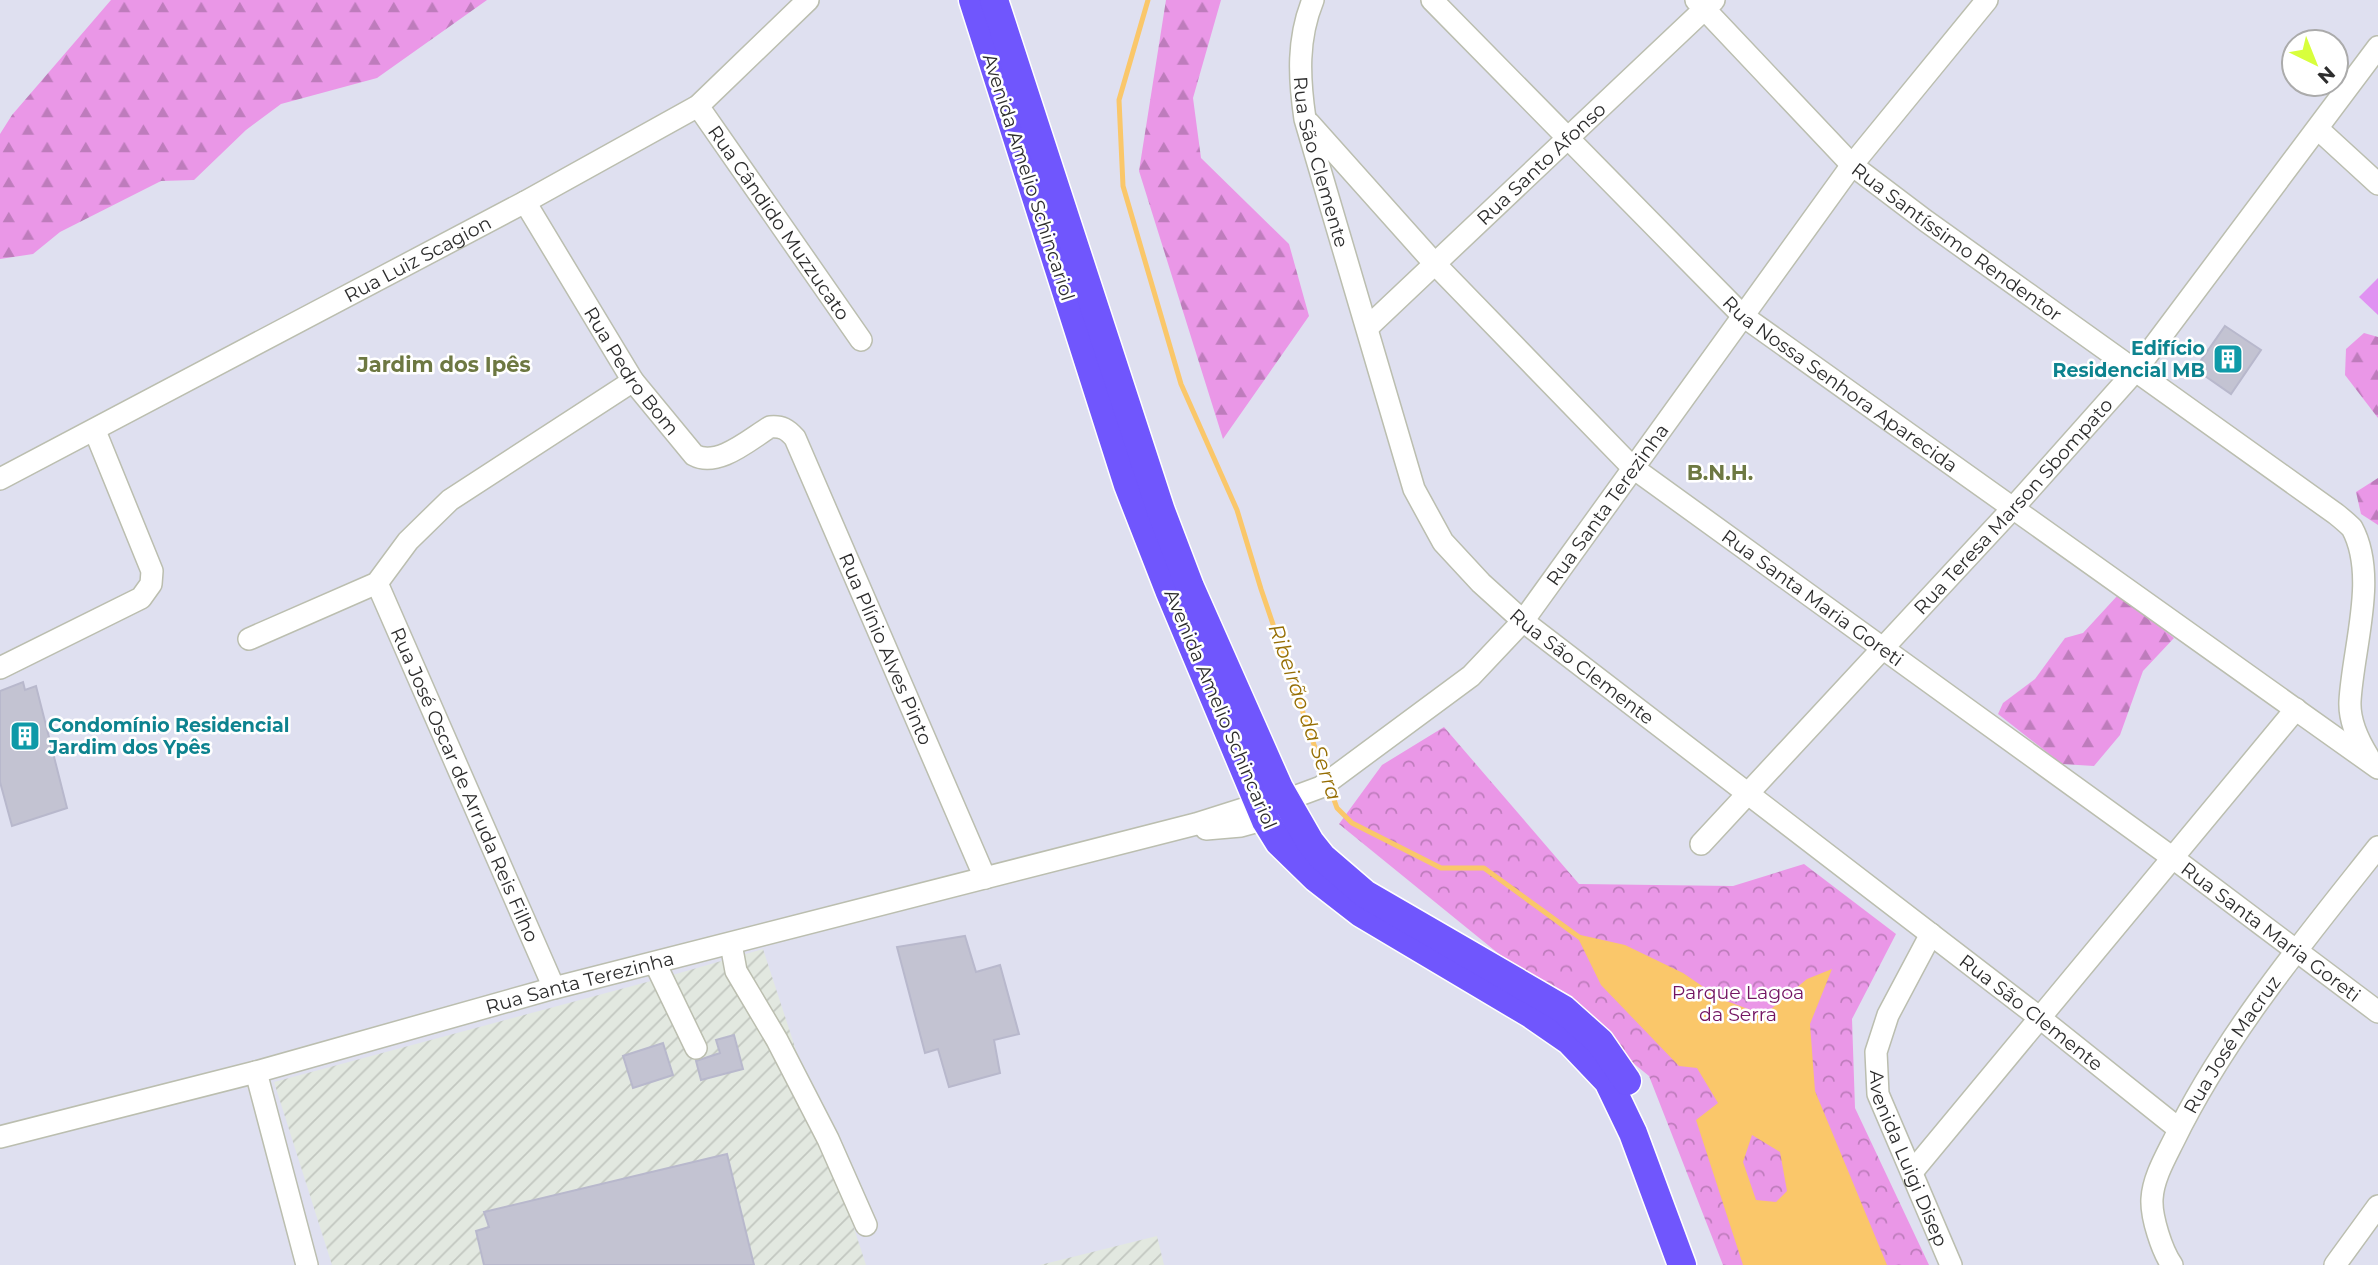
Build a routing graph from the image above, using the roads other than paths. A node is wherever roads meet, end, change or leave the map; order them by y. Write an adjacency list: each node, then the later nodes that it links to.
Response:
1 (808, 0): 9 (street, Rua Luiz Scagion)
2 (972, 0): 35 (main road, Avenida Amelio Schincariol)
3 (994, 0): 35 (main road, Avenida Amelio Schincariol)
4 (1313, 0): 10 (street, Rua São Clemente)
5 (1432, 0): 12 (street, Rua Nossa Senhora Aparecida)
6 (1987, 0): 13 (street, Rua Santa Terezinha)
7 (1705, 3): 12 (street, Rua Santo Afonso); 13 (street, Rua Santíssimo Rendentor)
8 (2378, 47): 11 (street, Rua Teresa Marson Sbompato)
9 (698, 106): 15 (street, Rua Luiz Scagion); 19 (street, Rua Cândido Muzzucato)
10 (1305, 118): 16 (street, Rua Santa Maria Goreti); 18 (street, Rua São Clemente)
11 (2318, 129): 14 (street); 20 (street, Rua Teresa Marson Sbompato)
12 (1569, 137): 16 (street, Rua Santo Afonso); 17 (street, Rua Nossa Senhora Aparecida)
13 (1852, 165): 17 (street, Rua Santa Terezinha); 20 (street, Rua Santíssimo Rendentor)
14 (2378, 184)
15 (524, 202): 21 (street, Rua Pedro Bom); 23 (street, Rua Luiz Scagion)
16 (1435, 264): 18 (street, Rua Santo Afonso); 24 (street, Rua Santa Maria Goreti)
17 (1742, 316): 24 (street, Rua Santa Terezinha); 26 (street, Rua Nossa Senhora Aparecida)
18 (1368, 327): 28 (street, Rua São Clemente)
19 (861, 340)
20 (2136, 370): 26 (street, Rua Teresa Marson Sbompato); 33 (street, Rua Santíssimo Rendentor)
21 (633, 381): 22 (street, Rua Pedro Bom); 27 (street)
22 (779, 426): 39 (street, Rua Plínio Alves Pinto)
23 (95, 431): 25 (street, Rua Luiz Scagion); 31 (street)
24 (1632, 467): 28 (street, Rua Santa Terezinha); 30 (street, Rua Santa Maria Goreti)
25 (0, 480)
26 (2012, 508): 30 (street, Rua Teresa Marson Sbompato); 32 (street, Rua Nossa Senhora Aparecida)
27 (377, 583): 29 (street); 44 (street, Rua José Oscar de Arruda Reis Filho)
28 (1523, 621): 34 (street, Rua São Clemente); 35 (street, Rua Santa Terezinha)
29 (250, 639)
30 (1882, 648): 34 (street, Rua Teresa Marson Sbompato); 38 (street, Rua Santa Maria Goreti)
31 (0, 668)
32 (2296, 709): 33 (street, Rua Nossa Senhora Aparecida); 38 (street)
33 (2375, 765)
34 (1748, 793): 36 (street, Rua Teresa Marson Sbompato); 40 (street, Rua São Clemente)
35 (1296, 798): 39 (street, Rua Santa Terezinha); 55 (main road, Avenida Amelio Schincariol); 56 (main road, Avenida Amelio Schincariol)
36 (1701, 844)
37 (2378, 846): 42 (street, Rua José Macruz)
38 (2173, 858): 42 (street, Rua Santa Maria Goreti); 46 (street)
39 (985, 878): 41 (street, Rua Santa Terezinha)
40 (1931, 934): 46 (street, Rua São Clemente); 51 (street, Avenida Luigi Disep)
41 (731, 944): 43 (street, Rua Santa Terezinha); 53 (street)
42 (2295, 952): 45 (street, Rua Santa Maria Goreti); 49 (street, Rua José Macruz)
43 (655, 963): 44 (street, Rua Santa Terezinha); 47 (street)
44 (554, 988): 48 (street, Rua Santa Terezinha)
45 (2378, 1012)
46 (2040, 1018): 49 (street, Rua São Clemente); 51 (street)
47 (696, 1048)
48 (256, 1072): 50 (street, Rua Santa Terezinha); 54 (street)
49 (2179, 1129): 58 (street, Rua José Macruz)
50 (0, 1137)
51 (1912, 1171): 57 (street, Avenida Luigi Disep)
52 (2378, 1206): 59 (street)
53 (866, 1225)
54 (307, 1265)
55 (1682, 1265)
56 (1701, 1265)
57 (1951, 1265)
58 (2172, 1265)
59 (2335, 1265)

